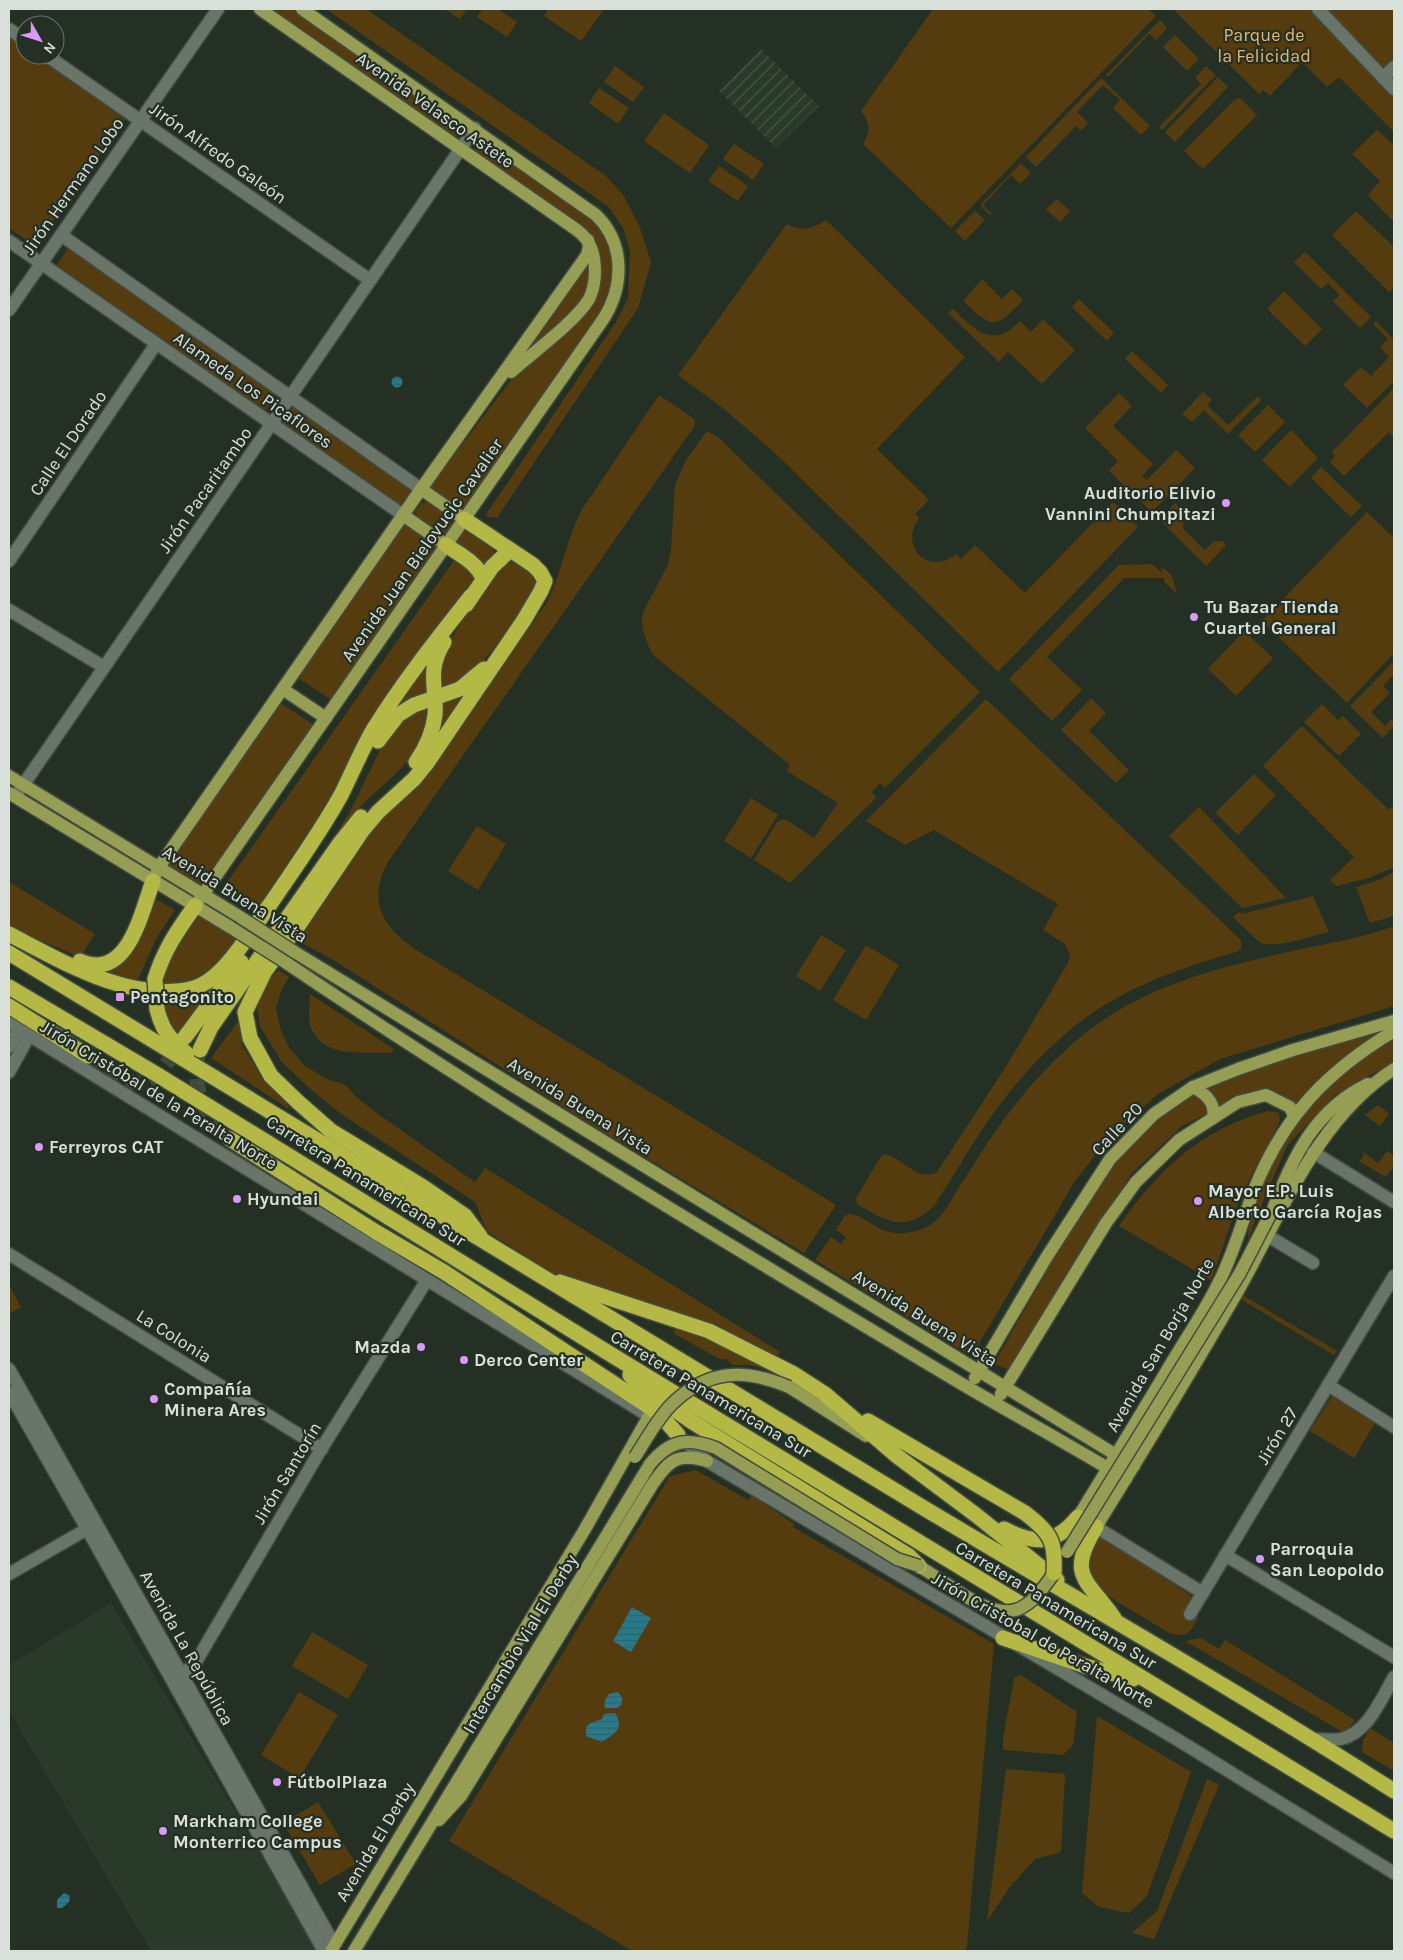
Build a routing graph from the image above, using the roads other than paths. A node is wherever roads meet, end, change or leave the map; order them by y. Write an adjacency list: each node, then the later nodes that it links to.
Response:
1 (218, 9): 9 (street, Jirón Hermano Lobo)
2 (260, 9): 11 (main road, Avenida Velasco Astete)
3 (302, 9): 10 (main road, Avenida Velasco Astete)
4 (1318, 9): 7 (street)
5 (60, 65): 9 (street, Jirón Alfredo Galeón)
6 (1394, 67): 7 (street)
7 (1383, 78): 8 (street)
8 (1394, 89)
9 (140, 121): 13 (street, Jirón Hermano Lobo); 17 (street, Jirón Alfredo Galeón)
10 (475, 128): 11 (street, Jirón Pacaritambo); 12 (main road, Avenida Velasco Astete)
11 (460, 149): 14 (main road, Avenida Velasco Astete); 17 (street, Jirón Pacaritambo)
12 (584, 205): 25 (main road, Avenida Juan Bielovucic Cavalier)
13 (61, 235): 16 (street, Jirón Hermano Lobo); 21 (street, Alameda Los Picaflores)
14 (588, 240): 20 (main road, Avenida Juan Bielovucic Cavalier); 20 (main road, Avenida Juan Bielovucic Cavalier)
15 (9, 241): 16 (street, Alameda Los Picaflores)
16 (41, 264): 18 (street, Jirón Hermano Lobo); 19 (street, Alameda Los Picaflores)
17 (370, 280): 21 (street, Jirón Pacaritambo)
18 (9, 310)
19 (156, 344): 22 (street, Alameda Los Picaflores); 28 (street, Calle El Dorado)
20 (496, 385): 23 (main road, Avenida Juan Bielovucic Cavalier)
21 (290, 397): 22 (street, Jirón Pacaritambo); 23 (street, Alameda Los Picaflores)
22 (271, 424): 24 (street, Alameda Los Picaflores); 33 (street, Jirón Pacaritambo)
23 (421, 489): 24 (main road, Avenida Juan Bielovucic Cavalier); 25 (main road, Alameda Los Picaflores)
24 (403, 516): 26 (main road, Alameda Los Picaflores); 34 (main road, Avenida Juan Bielovucic Cavalier)
25 (464, 519): 26 (main road, Avenida Juan Bielovucic Cavalier); 27 (highway)
26 (446, 545): 29 (highway); 36 (main road, Avenida Juan Bielovucic Cavalier)
27 (510, 550): 29 (highway); 32 (highway)
28 (9, 561)
29 (483, 578): 30 (highway)
30 (471, 596): 35 (highway); 44 (highway)
31 (9, 610): 33 (street)
32 (524, 620): 35 (highway); 68 (highway)
33 (104, 667): 38 (street, Jirón Pacaritambo)
34 (284, 690): 36 (main road); 40 (main road, Avenida Juan Bielovucic Cavalier)
35 (434, 697): 51 (highway); 53 (highway)
36 (326, 718): 42 (main road, Avenida Juan Bielovucic Cavalier)
37 (9, 776): 38 (main road, Avenida Buena Vista)
38 (23, 785): 39 (street, Jirón Pacaritambo); 40 (main road, Avenida Buena Vista)
39 (12, 795): 41 (main road, Avenida Buena Vista)
40 (159, 867): 41 (main road, Avenida Juan Bielovucic Cavalier); 42 (main road, Avenida Buena Vista)
41 (153, 881): 42 (main road, Avenida Buena Vista); 43 (highway)
42 (199, 900): 58 (main road, Avenida Buena Vista, bridge); 60 (main road, Avenida Buena Vista, bridge); 61 (highway, bridge)
43 (9, 930)
44 (9, 934)
45 (9, 953): 61 (highway, Carretera Panamericana Sur)
46 (9, 987): 74 (highway, Carretera Panamericana Sur)
47 (9, 1006): 54 (highway)
48 (1394, 1021): 59 (main road, Calle 20)
49 (19, 1030): 52 (street); 56 (street); 73 (street, Jirón Cristóbal de la Peralta Norte)
50 (1394, 1031): 62 (main road, Avenida San Borja Norte)
51 (185, 1037)
52 (9, 1047)
53 (200, 1050)
54 (88, 1056)
55 (1394, 1069): 57 (main road)
56 (9, 1072)
57 (1382, 1077): 65 (main road); 99 (main road, Intercambio Vial El Derby, bridge)
58 (506, 1081): 60 (main road); 76 (main road, Avenida Buena Vista)
59 (1193, 1087): 63 (main road); 76 (main road, Calle 20)
60 (494, 1098): 79 (main road, Avenida Buena Vista)
61 (251, 1100): 68 (highway, Carretera Panamericana Sur)
62 (1294, 1116): 63 (main road); 87 (main road, Avenida San Borja Norte)
63 (1213, 1118): 78 (main road)
64 (230, 1139): 85 (highway)
65 (1313, 1152): 66 (street); 67 (main road)
66 (1394, 1202)
67 (1268, 1236): 70 (street); 90 (main road)
68 (488, 1245): 71 (highway, Carretera Panamericana Sur)
69 (9, 1254): 86 (street, La Colonia)
70 (1313, 1263)
71 (540, 1276): 81 (highway); 102 (highway, Carretera Panamericana Sur)
72 (1394, 1276): 77 (street, Jirón 27)
73 (427, 1280): 83 (street, Jirón Cristóbal de la Peralta Norte); 86 (street, Jirón Santorín)
74 (615, 1358): 98 (highway); 109 (highway, Carretera Panamericana Sur)
75 (9, 1369): 95 (street, Avenida La República)
76 (978, 1372): 78 (main road, Avenida Buena Vista); 79 (main road, Calle 20)
77 (1328, 1384): 84 (street); 97 (street, Jirón 27)
78 (1005, 1387): 82 (main road); 87 (main road, Avenida Buena Vista)
79 (969, 1388): 82 (main road, Avenida Buena Vista)
80 (9, 1392): 95 (street, Avenida La República)
81 (836, 1403): 88 (highway); 99 (highway, bridge)
82 (995, 1403): 91 (main road, Avenida Buena Vista)
83 (649, 1416): 85 (street, Jirón Cristóbal de la Peralta Norte); 111 (main road)
84 (1394, 1427)
85 (678, 1435): 89 (street, Jirón Cristobal de Peralta Norte)
86 (322, 1449): 108 (street, Jirón Santorín)
87 (1116, 1455): 90 (main road, Avenida Buena Vista); 91 (main road, Avenida San Borja Norte)
88 (897, 1456): 93 (highway); 111 (main road, bridge)
89 (707, 1461): 105 (street, Jirón Cristobal de Peralta Norte); 114 (main road)
90 (1134, 1466): 92 (main road)
91 (1108, 1468): 92 (main road, Avenida Buena Vista); 94 (main road, Avenida San Borja Norte)
92 (1126, 1479): 96 (main road)
93 (976, 1515): 94 (highway); 102 (highway)
94 (1078, 1517)
95 (91, 1524): 100 (street); 108 (street, Avenida La República)
96 (1096, 1527): 101 (street); 104 (highway)
97 (1226, 1555): 101 (street, Jirón 27); 106 (street)
98 (919, 1566): 99 (main road, Intercambio Vial El Derby, bridge); 114 (main road, Intercambio Vial El Derby, bridge)
99 (1054, 1573)
100 (9, 1574)
101 (1203, 1593): 103 (street, Jirón 27)
102 (1068, 1595): 104 (highway, Carretera Panamericana Sur)
103 (1190, 1614)
104 (1119, 1624): 110 (highway, Carretera Panamericana Sur)
105 (1003, 1638): 109 (highway); 115 (street, Jirón Cristobal de Peralta Norte)
106 (1394, 1657)
107 (1394, 1677): 110 (street)
108 (177, 1678): 116 (street, Avenida La República)
109 (1146, 1682): 113 (highway, Carretera Panamericana Sur)
110 (1313, 1739): 112 (highway, Carretera Panamericana Sur)
111 (450, 1750): 116 (main road, Avenida El Derby)
112 (1394, 1790)
113 (1394, 1831)
114 (419, 1842): 117 (main road)
115 (1394, 1872)
116 (330, 1949)
117 (354, 1951)

